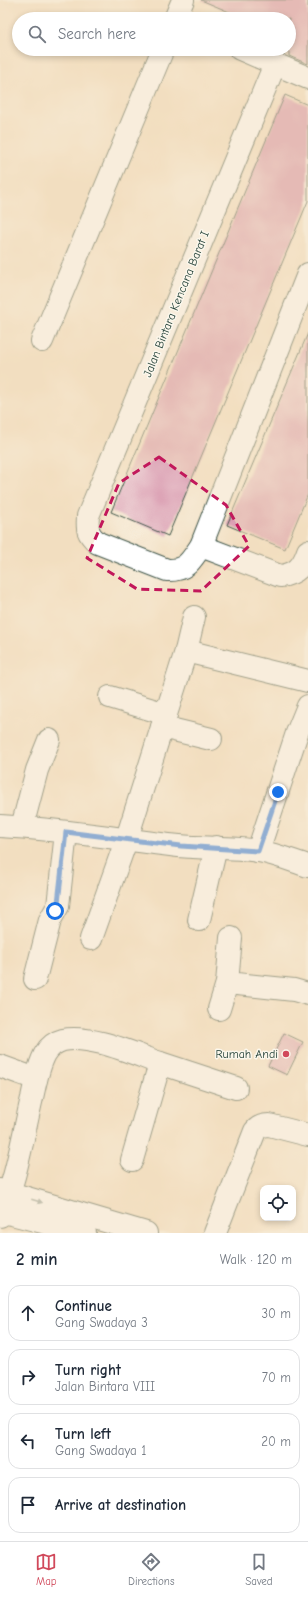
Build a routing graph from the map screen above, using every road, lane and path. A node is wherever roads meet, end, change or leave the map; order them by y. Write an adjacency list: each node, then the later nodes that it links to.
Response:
1 (183, 0): 2 (street)
2 (178, 12)
3 (160, 56): 8 (street)
4 (256, 56): 5 (street)
5 (275, 64): 6 (street); 9 (street, Jalan Bintara Kencana Barat I)
6 (308, 78)
7 (308, 274): 9 (street)
8 (42, 341)
9 (201, 546): 10 (street)
10 (308, 551)
11 (194, 617): 12 (street)
12 (186, 651): 13 (street); 16 (street)
13 (308, 681)
14 (110, 697): 16 (street)
15 (308, 706): 24 (street)
16 (164, 721): 17 (street); 22 (street)
17 (211, 739)
18 (49, 740): 20 (street)
19 (0, 826): 20 (street)
20 (22, 827): 21 (street)
21 (66, 832): 22 (street); 29 (street)
22 (128, 838): 23 (street); 28 (street)
23 (216, 847): 24 (street); 26 (street)
24 (258, 851): 25 (street)
25 (308, 866)
26 (199, 920)
27 (231, 938): 30 (street)
28 (91, 939)
29 (35, 979)
30 (227, 983): 31 (street); 32 (street)
31 (308, 994)
32 (219, 1009)
33 (160, 1063): 35 (street); 36 (street); 38 (street)
34 (0, 1066): 35 (street)
35 (36, 1079): 39 (street)
36 (236, 1088)
37 (308, 1135): 42 (street)
38 (132, 1160)
39 (2, 1204): 40 (street); 41 (street, one-way to 41)
40 (85, 1233)
41 (146, 1233)
42 (215, 1233)

